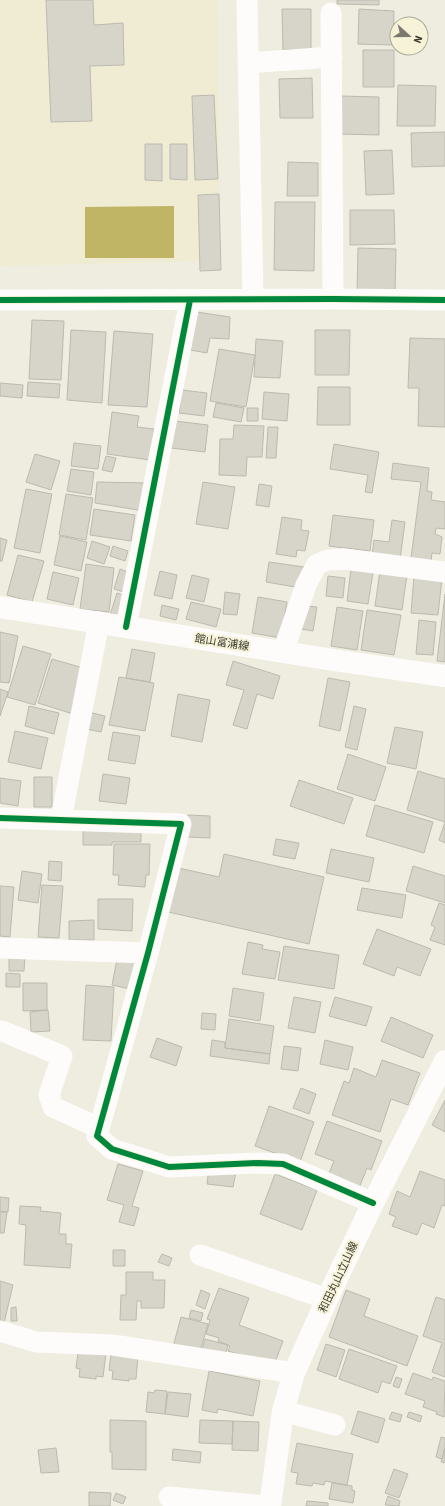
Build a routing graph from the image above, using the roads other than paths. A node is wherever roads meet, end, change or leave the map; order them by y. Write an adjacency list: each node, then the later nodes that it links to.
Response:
1 (247, 0): 4 (street)
2 (331, 13): 3 (street)
3 (332, 57): 4 (street); 6 (street)
4 (248, 63): 5 (street)
5 (253, 299): 6 (street); 8 (street)
6 (333, 299): 9 (street)
7 (0, 300): 8 (street)
8 (190, 300): 13 (street)
9 (445, 300)
10 (445, 572): 14 (street)
11 (0, 607): 12 (main road, 館山富浦線)
12 (99, 622): 13 (main road, 館山富浦線); 17 (street)
13 (126, 627): 14 (main road, 館山富浦線)
14 (282, 652): 15 (main road, 館山富浦線)
15 (445, 676)
16 (0, 818): 17 (street)
17 (61, 819): 19 (street)
18 (0, 948): 19 (street)
19 (148, 953): 22 (street)
20 (0, 1032): 22 (street)
21 (445, 1061): 23 (main road, 和田丸山立山線)
22 (99, 1128): 23 (street)
23 (372, 1203): 25 (main road, 和田丸山立山線)
24 (200, 1254): 25 (street)
25 (327, 1299): 27 (main road, 和田丸山立山線)
26 (0, 1331): 27 (street)
27 (294, 1373): 28 (main road, 和田丸山立山線)
28 (283, 1411): 29 (street); 32 (main road, 和田丸山立山線)
29 (335, 1426)
30 (169, 1497): 31 (street)
31 (265, 1506)
32 (270, 1506)

